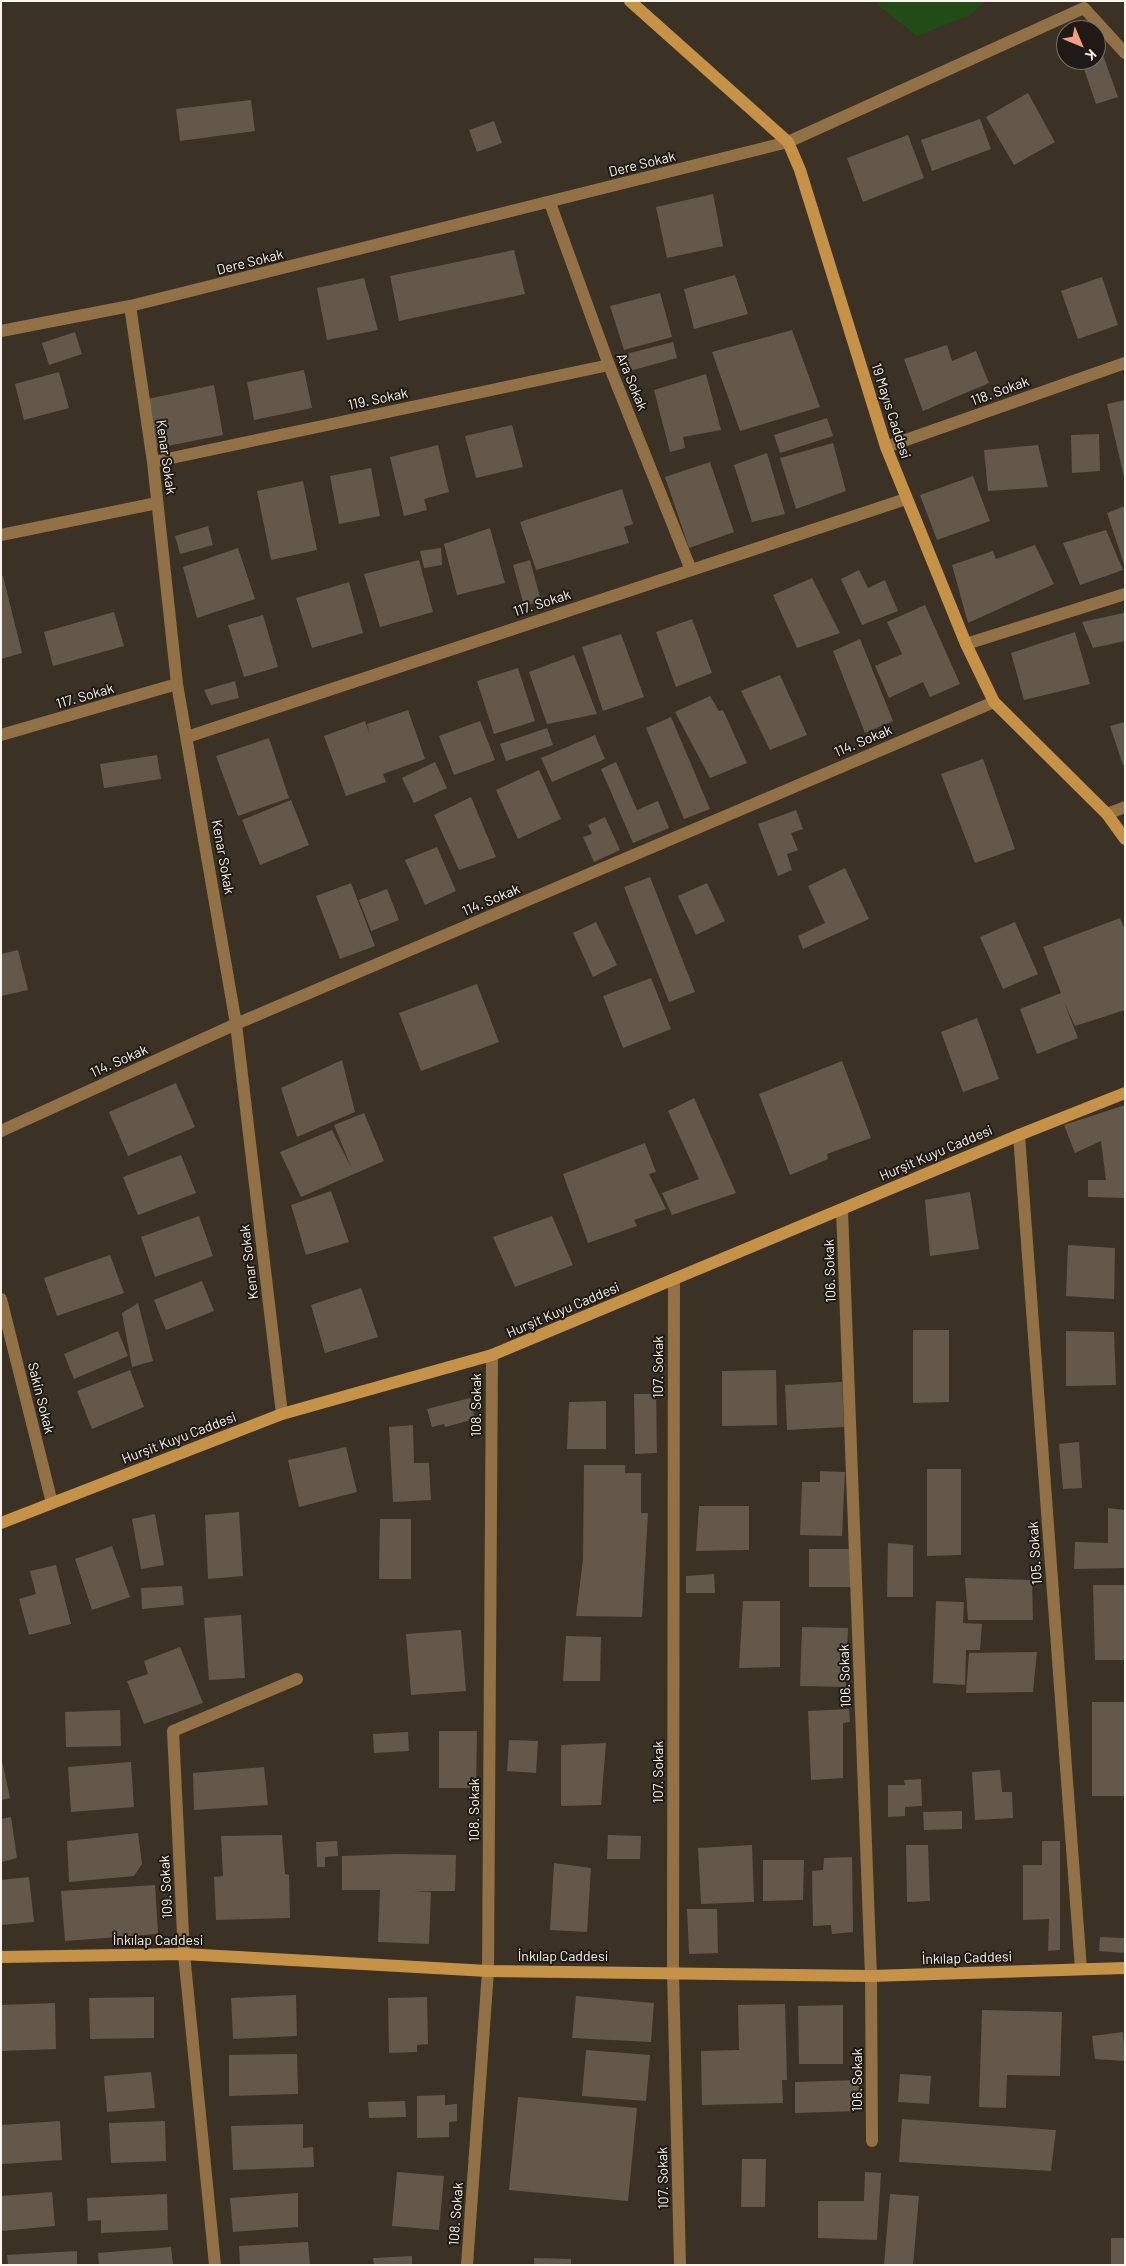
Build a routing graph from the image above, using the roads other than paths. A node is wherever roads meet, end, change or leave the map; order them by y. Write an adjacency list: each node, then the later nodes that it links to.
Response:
1 (630, 1): 3 (street, 19 Mayıs Caddesi)
2 (1125, 53): 3 (street, Dere Sokak)
3 (788, 142): 4 (street, Dere Sokak); 9 (street, 19 Mayıs Caddesi)
4 (550, 203): 5 (street, Dere Sokak); 8 (street, Ara Sokak)
5 (130, 306): 6 (street, Dere Sokak); 10 (street, Kenar Sokak)
6 (1, 331)
7 (1125, 363): 9 (street, 118. Sokak)
8 (609, 365): 10 (street, 119. Sokak); 14 (street, Ara Sokak)
9 (886, 447): 11 (street, 19 Mayıs Caddesi)
10 (152, 462): 12 (street, Kenar Sokak)
11 (906, 499): 14 (street, 117. Sokak); 16 (street, 19 Mayıs Caddesi)
12 (157, 503): 13 (street); 17 (street, Kenar Sokak)
13 (1, 534)
14 (692, 570): 20 (street, 117. Sokak)
15 (1125, 594): 16 (street)
16 (966, 644): 18 (street, 19 Mayıs Caddesi)
17 (177, 684): 19 (street, 117. Sokak); 20 (street, Kenar Sokak)
18 (994, 702): 22 (street, 19 Mayıs Caddesi); 24 (street, 114. Sokak)
19 (1, 735)
20 (187, 737): 24 (street, Kenar Sokak)
21 (1125, 807): 22 (street)
22 (1107, 814): 23 (street, 19 Mayıs Caddesi)
23 (1125, 839)
24 (236, 1024): 26 (street, 114. Sokak); 32 (street, Kenar Sokak)
25 (1125, 1093): 27 (street, Hurşit Kuyu Caddesi)
26 (1, 1131)
27 (1019, 1135): 28 (street, Hurşit Kuyu Caddesi); 39 (street, 105. Sokak)
28 (842, 1210): 29 (street, Hurşit Kuyu Caddesi); 42 (street, 106. Sokak)
29 (674, 1280): 31 (street, Hurşit Kuyu Caddesi); 41 (street, 107. Sokak)
30 (1, 1299): 33 (street, Sakin Sokak)
31 (492, 1355): 32 (street, Hurşit Kuyu Caddesi); 40 (street, 108. Sokak)
32 (282, 1414): 33 (street, Hurşit Kuyu Caddesi)
33 (52, 1503): 34 (street, Hurşit Kuyu Caddesi)
34 (1, 1523)
35 (297, 1679): 36 (street, 109. Sokak)
36 (184, 1954): 37 (street, İnkılap Caddesi); 40 (street, İnkılap Caddesi); 44 (street, 109. Sokak)
37 (1, 1957)
38 (1125, 1968): 39 (street, İnkılap Caddesi)
39 (1081, 1969): 42 (street, İnkılap Caddesi)
40 (488, 1971): 41 (street, İnkılap Caddesi); 45 (street, 108. Sokak)
41 (673, 1972): 42 (street, İnkılap Caddesi); 46 (street, 107. Sokak)
42 (871, 1976): 43 (street, 106. Sokak)
43 (872, 2141)
44 (215, 2265)
45 (467, 2265)
46 (680, 2265)

